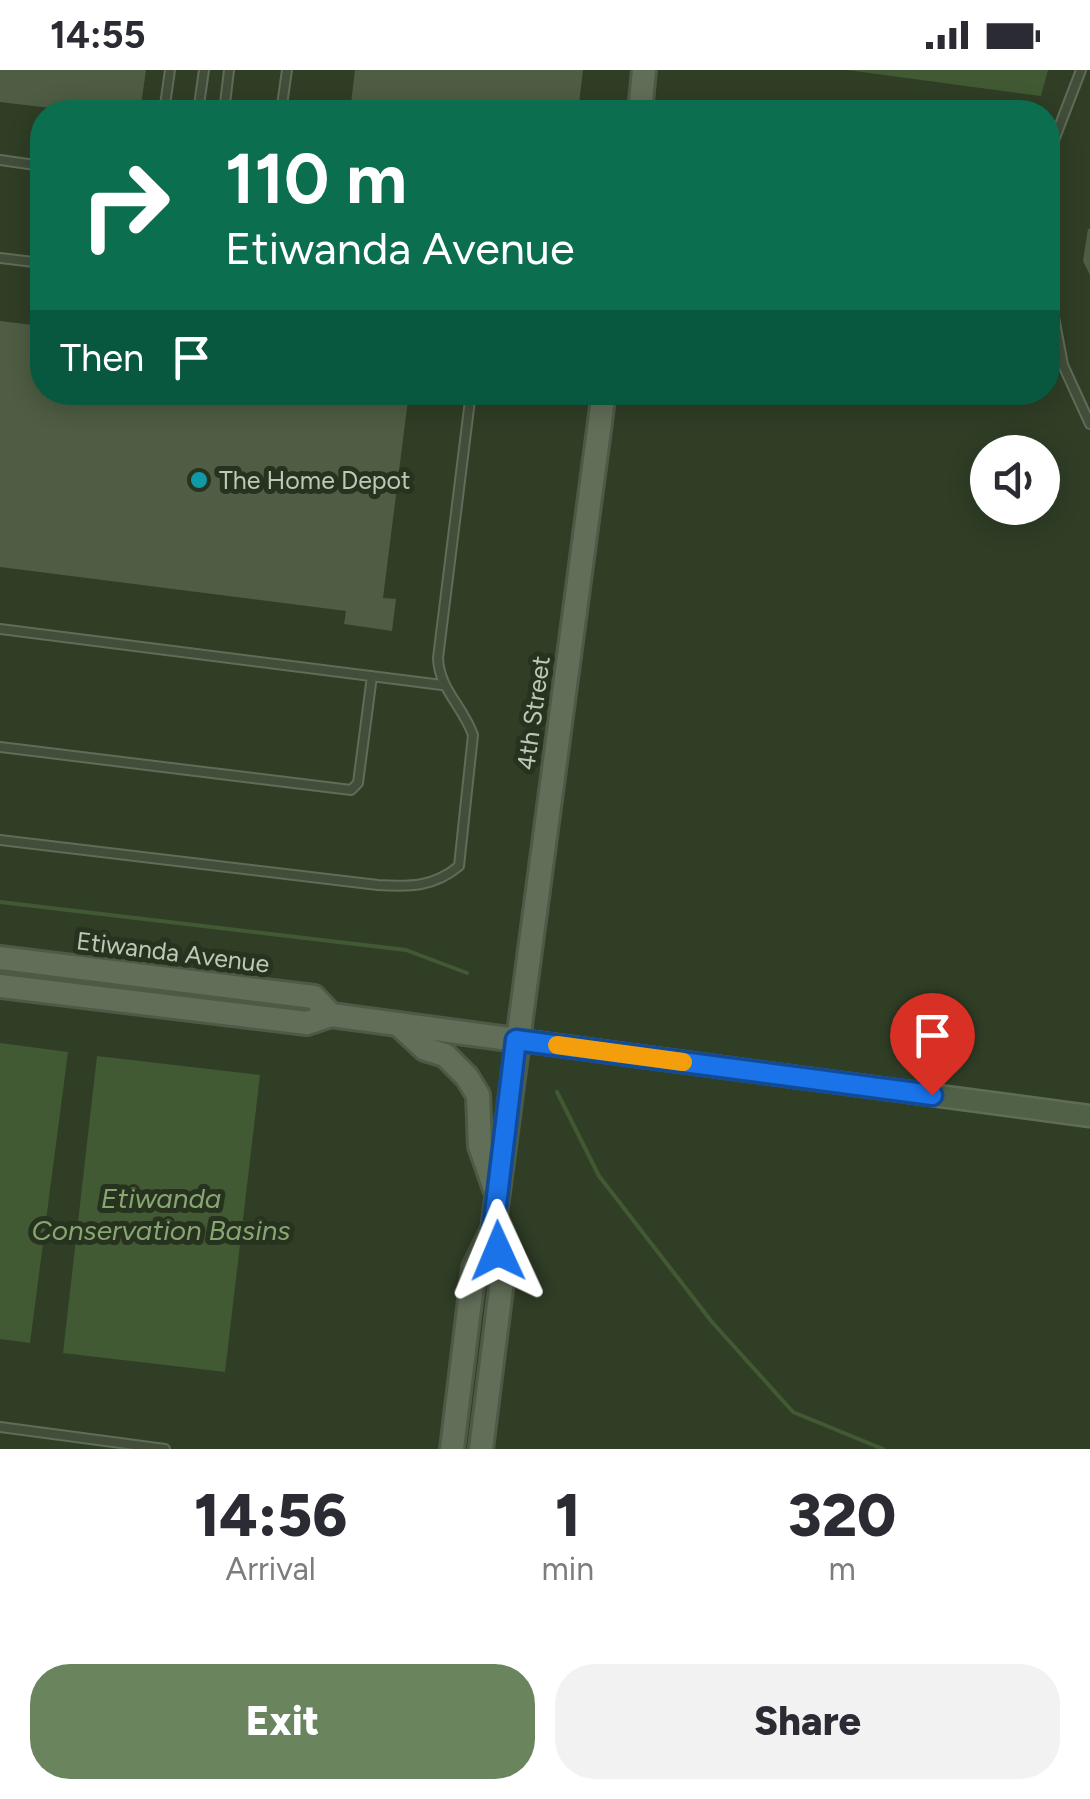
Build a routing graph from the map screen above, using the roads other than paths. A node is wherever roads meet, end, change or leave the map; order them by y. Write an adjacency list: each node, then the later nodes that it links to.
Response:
1 (170, 70): 7 (lane)
2 (204, 70): 8 (lane)
3 (229, 70): 9 (lane)
4 (288, 70): 10 (lane)
5 (644, 70): 11 (main road)
6 (1081, 70): 12 (lane)
7 (166, 100)
8 (200, 100)
9 (225, 100)
10 (282, 100)
11 (641, 100)
12 (1060, 125)
13 (0, 160): 14 (lane)
14 (30, 164)
15 (0, 258): 16 (lane)
16 (30, 262)
17 (1060, 345): 20 (lane)
18 (469, 405): 23 (lane)
19 (602, 405): 30 (main road, 4th Street)
20 (1090, 424)
21 (0, 629): 22 (lane)
22 (372, 676): 23 (lane); 24 (lane)
23 (442, 685): 25 (lane)
24 (0, 747)
25 (0, 840)
26 (0, 958): 28 (main road, Etiwanda Avenue)
27 (0, 986): 28 (main road, Etiwanda Avenue)
28 (331, 1015): 29 (main road, Etiwanda Avenue)
29 (398, 1024): 30 (main road, Etiwanda Avenue); 32 (main road)
30 (516, 1040): 31 (main road, Etiwanda Avenue); 32 (main road, 4th Street)
31 (1090, 1116)
32 (498, 1196): 33 (main road, 4th Street)
33 (493, 1230): 36 (main road); 37 (main road)
34 (0, 1428): 35 (lane)
35 (165, 1449)
36 (452, 1449)
37 (481, 1449)

